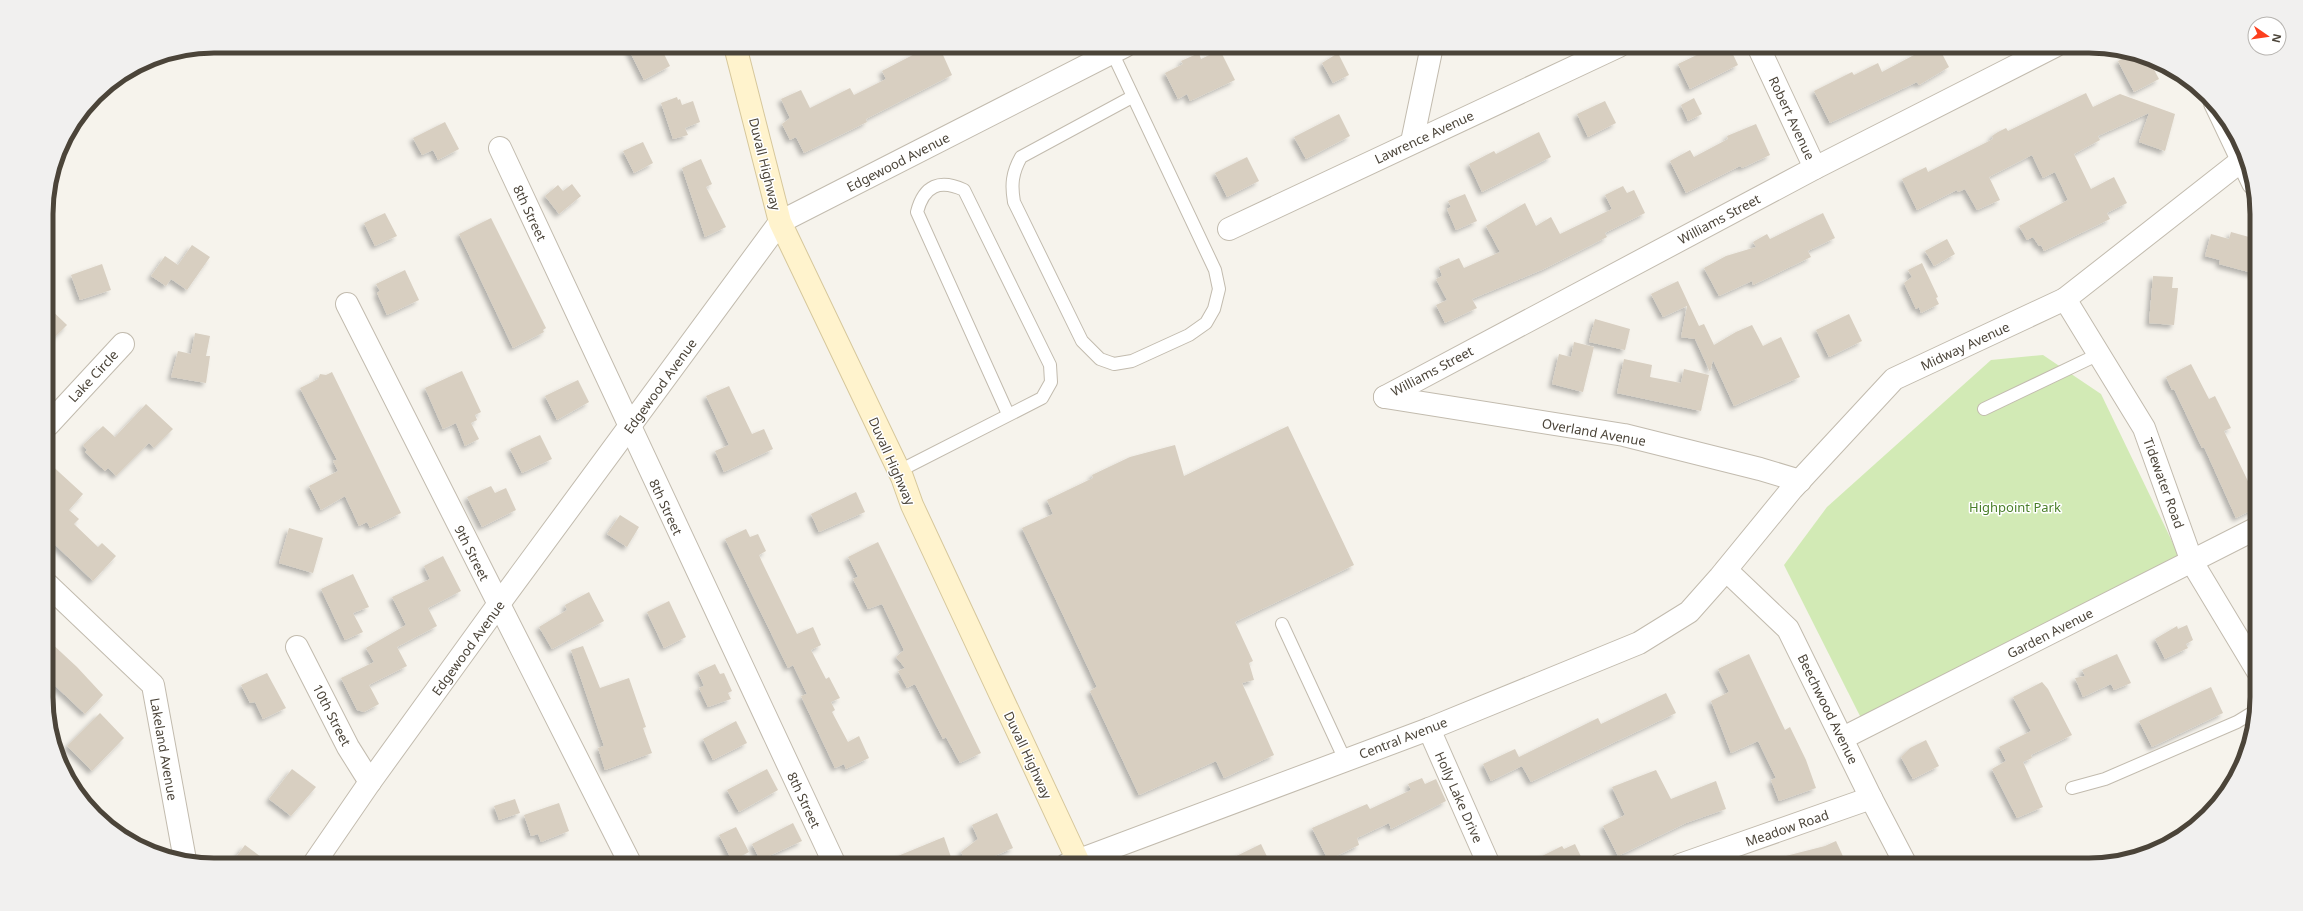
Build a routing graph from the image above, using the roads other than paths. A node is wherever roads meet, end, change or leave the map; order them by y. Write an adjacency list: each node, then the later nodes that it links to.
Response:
1 (737, 53): 13 (street, Duvall Highway)
2 (1110, 53): 13 (street, Edgewood Avenue)
3 (1119, 53): 8 (lane)
4 (1431, 53): 9 (street)
5 (1604, 53): 9 (street, Lawrence Avenue)
6 (1761, 53): 12 (street, Robert Avenue)
7 (2041, 53): 12 (street, Williams Street)
8 (1132, 97): 8 (lane)
9 (1412, 142): 14 (street, Lawrence Avenue)
10 (500, 148): 23 (street, 8th Street)
11 (2241, 161): 15 (street, Midway Avenue)
12 (1815, 168): 19 (street, Williams Street)
13 (780, 222): 23 (street, Edgewood Avenue); 24 (street, Duvall Highway)
14 (1229, 229)
15 (2066, 299): 18 (street, Tidewater Road); 25 (street, Midway Avenue)
16 (347, 304): 30 (street, 9th Street)
17 (123, 344): 22 (street, Lake Circle)
18 (2099, 354): 20 (lane); 27 (street, Tidewater Road)
19 (1385, 396): 25 (street, Overland Avenue)
20 (1984, 409)
21 (1008, 414): 21 (lane); 24 (lane)
22 (53, 420)
23 (629, 428): 30 (street, Edgewood Avenue); 44 (street, 8th Street)
24 (899, 471): 45 (street, Duvall Highway)
25 (1800, 481): 28 (street, Midway Avenue)
26 (2250, 531): 27 (street, Garden Avenue)
27 (2192, 562): 33 (street, Tidewater Road); 36 (street, Garden Avenue)
28 (1723, 574): 35 (street, Central Avenue); 36 (street, Beechwood Avenue)
29 (53, 590): 41 (street, Lakeland Avenue)
30 (498, 605): 38 (street, Edgewood Avenue); 43 (street, 9th Street)
31 (1282, 624): 37 (lane)
32 (297, 647): 38 (street, 10th Street)
33 (2250, 658)
34 (2249, 714): 39 (lane)
35 (1429, 729): 37 (street, Central Avenue); 47 (street, Holly Lake Drive)
36 (1843, 738): 40 (street, Beechwood Avenue)
37 (1345, 760): 46 (street, Central Avenue)
38 (370, 782): 42 (street, Edgewood Avenue)
39 (2072, 788)
40 (1871, 798): 48 (street, Meadow Road); 49 (street, Beechwood Avenue)
41 (184, 855)
42 (318, 858)
43 (627, 858)
44 (832, 858)
45 (1072, 858)
46 (1087, 858)
47 (1486, 858)
48 (1700, 858)
49 (1902, 858)

